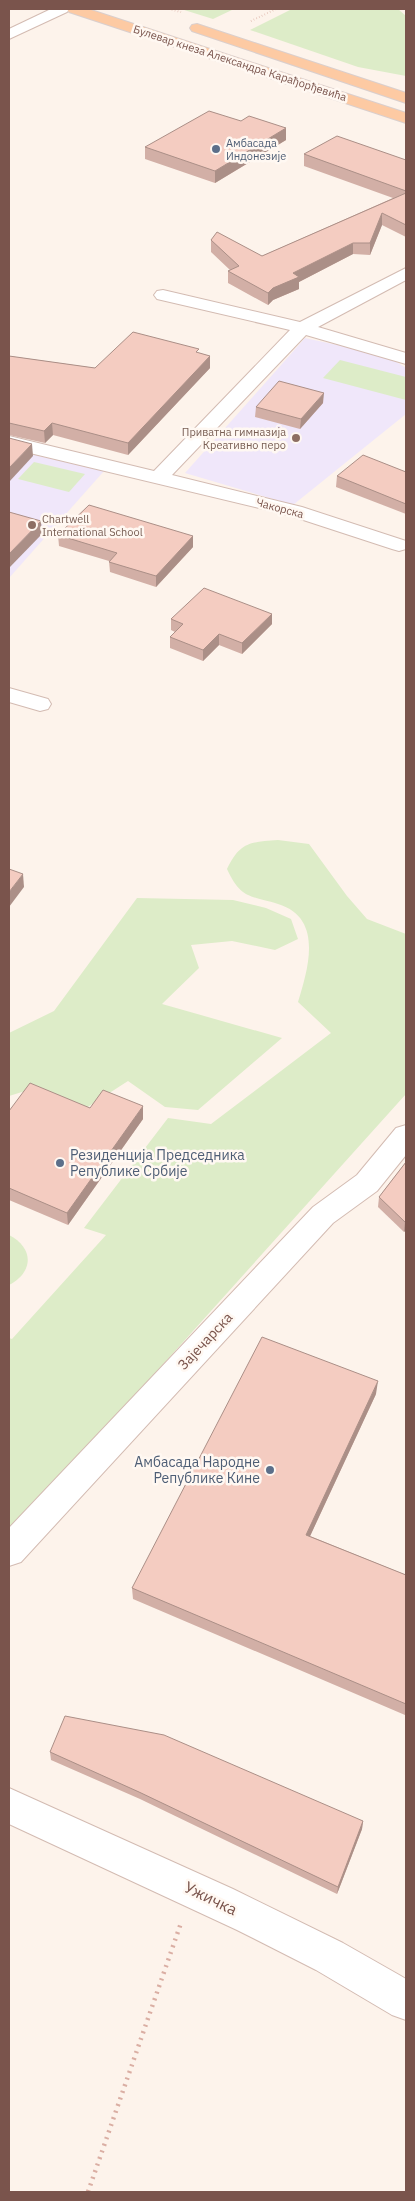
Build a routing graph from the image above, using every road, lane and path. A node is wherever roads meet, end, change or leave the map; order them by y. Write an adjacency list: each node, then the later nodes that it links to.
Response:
1 (62, 9): 6 (street)
2 (74, 9): 10 (main road, Булевар кнеза Александра Карађорђевића)
3 (276, 9): 4 (path)
4 (251, 21)
5 (182, 24): 7 (main road, Булевар кнеза Александра Карађорђевића)
6 (9, 35)
7 (323, 69): 8 (main road); 9 (main road, Булевар кнеза Александра Карађорђевића)
8 (406, 85)
9 (406, 98)
10 (405, 117)
11 (406, 273): 13 (street)
12 (163, 295): 13 (street)
13 (302, 328): 14 (street); 16 (street)
14 (406, 359)
15 (9, 442): 16 (street, Чакорска)
16 (159, 478): 17 (street, Чакорска)
17 (399, 545)
18 (9, 695): 19 (street)
19 (40, 704)
20 (406, 1136): 21 (street, Зајечарска)
21 (9, 1551)
22 (9, 1806): 23 (street, Ужичка)
23 (192, 1889): 24 (street, Ужичка); 25 (path)
24 (406, 2001)
25 (88, 2192)

